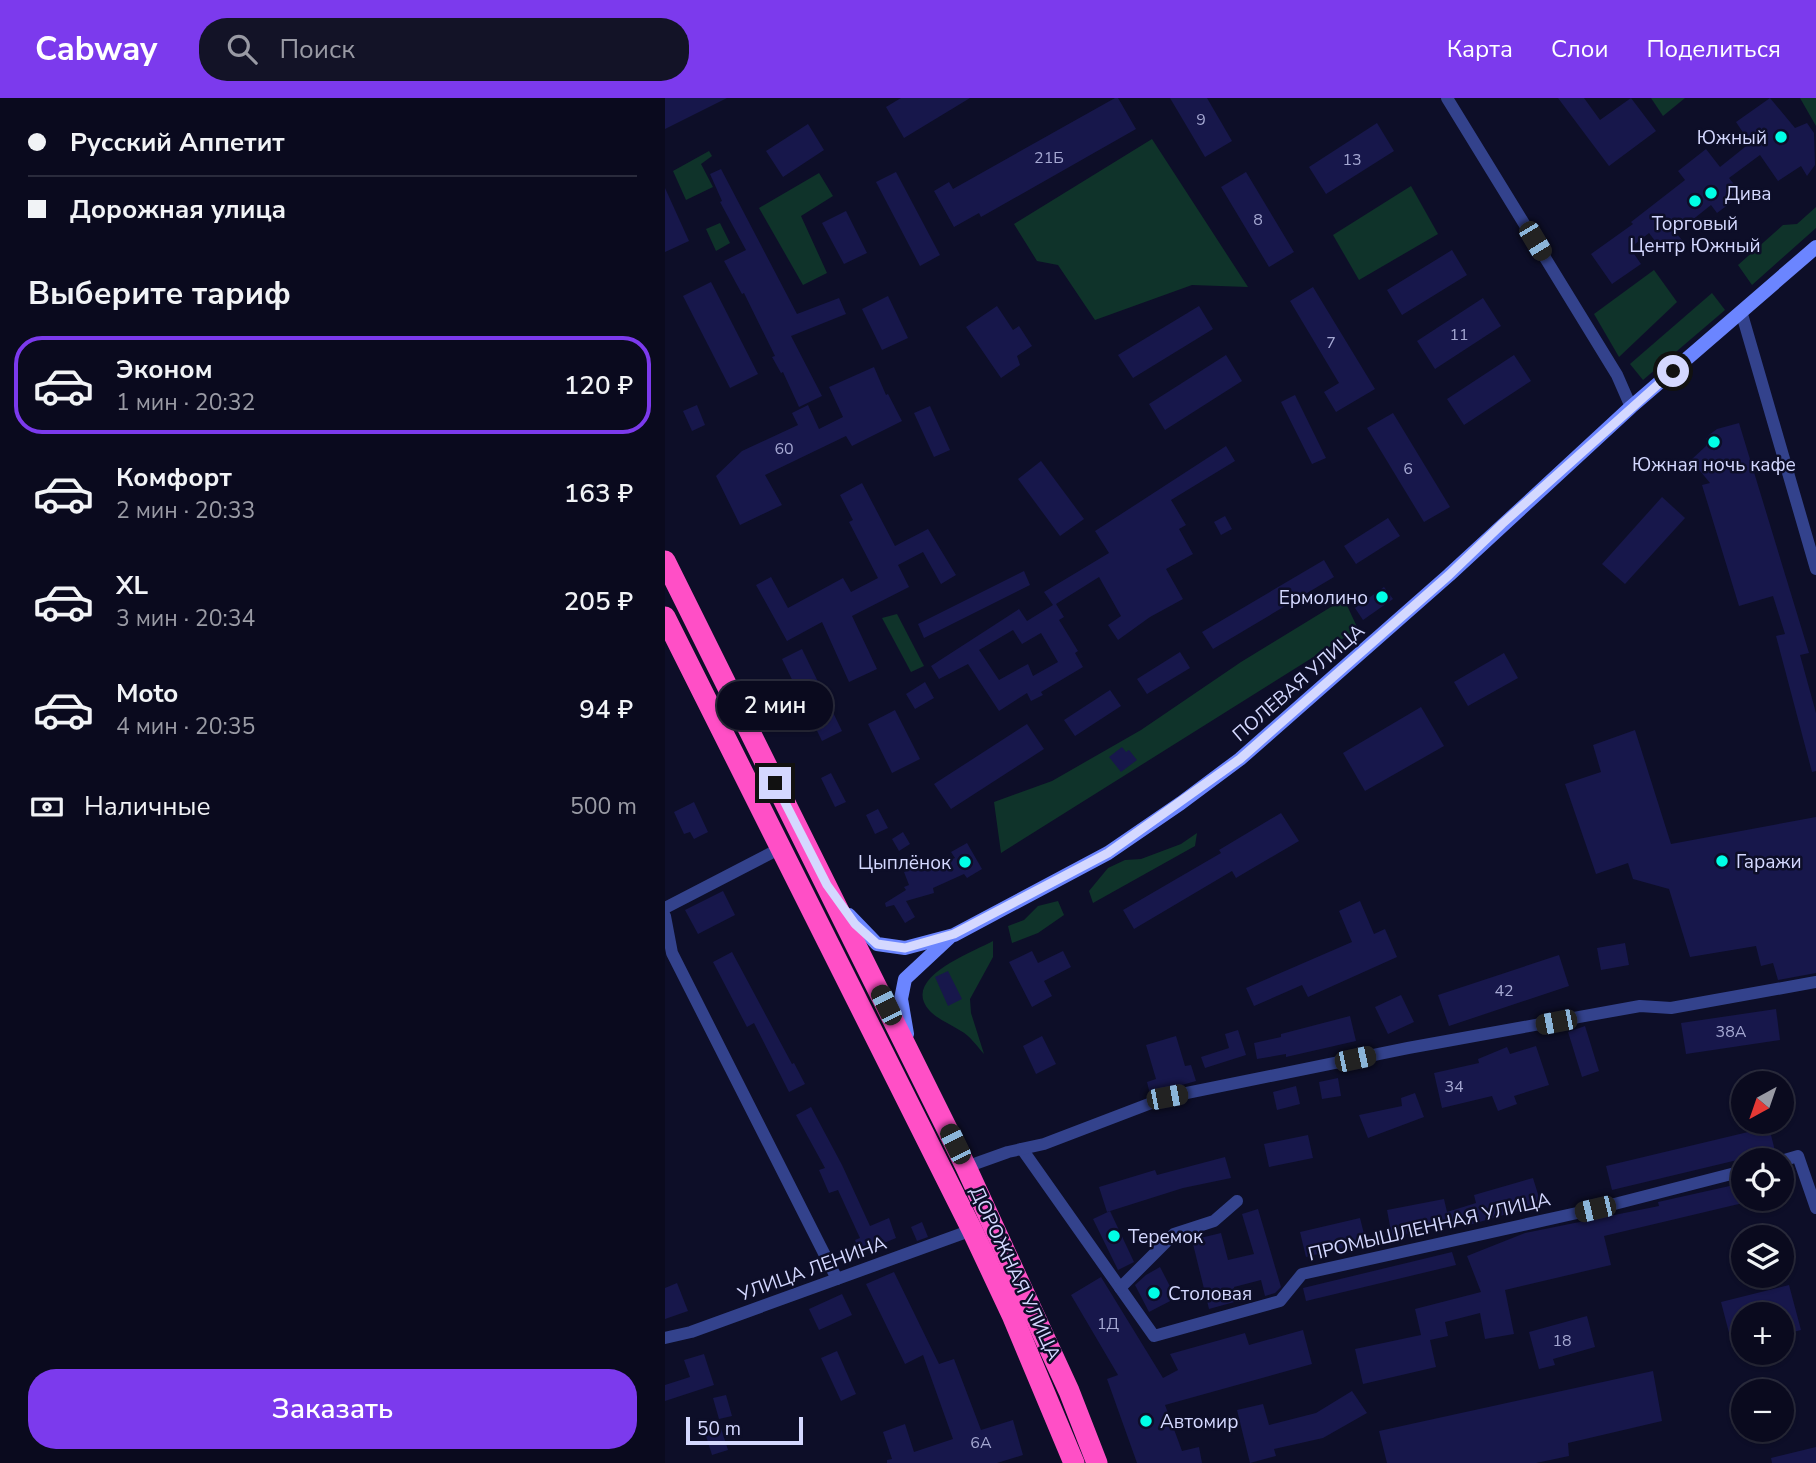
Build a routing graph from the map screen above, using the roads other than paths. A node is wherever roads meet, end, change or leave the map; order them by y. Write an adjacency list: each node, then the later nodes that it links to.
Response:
1 (1447, 98): 4 (street)
2 (1816, 247): 3 (main road, ПОЛЕВАЯ УЛИЦА)
3 (1741, 311): 4 (main road, ПОЛЕВАЯ УЛИЦА); 6 (street)
4 (1631, 407): 12 (main road, ПОЛЕВАЯ УЛИЦА)
5 (665, 561): 9 (highway, ДОРОЖНАЯ УЛИЦА)
6 (1816, 569)
7 (665, 617): 8 (highway, ДОРОЖНАЯ УЛИЦА)
8 (779, 849): 10 (street); 21 (highway, ДОРОЖНАЯ УЛИЦА)
9 (827, 885): 12 (main road); 14 (highway, ДОРОЖНАЯ УЛИЦА)
10 (665, 908)
11 (665, 916): 22 (street)
12 (954, 934): 14 (main road)
13 (1816, 982): 15 (street, ДОРОЖНАЯ УЛИЦА)
14 (910, 1053): 17 (highway, ДОРОЖНАЯ УЛИЦА)
15 (1022, 1149): 17 (street, ДОРОЖНАЯ УЛИЦА); 23 (street, ПРОМЫШЛЕННАЯ УЛИЦА)
16 (1794, 1157): 20 (street)
17 (966, 1167): 26 (highway, ДОРОЖНАЯ УЛИЦА)
18 (1731, 1174): 23 (street, ПРОМЫШЛЕННАЯ УЛИЦА)
19 (1237, 1201): 23 (street)
20 (1816, 1208)
21 (972, 1230): 22 (street, УЛИЦА ЛЕНИНА); 25 (highway, ДОРОЖНАЯ УЛИЦА)
22 (837, 1279): 24 (street, УЛИЦА ЛЕНИНА)
23 (1119, 1288)
24 (665, 1338)
25 (1074, 1463)
26 (1097, 1463)

